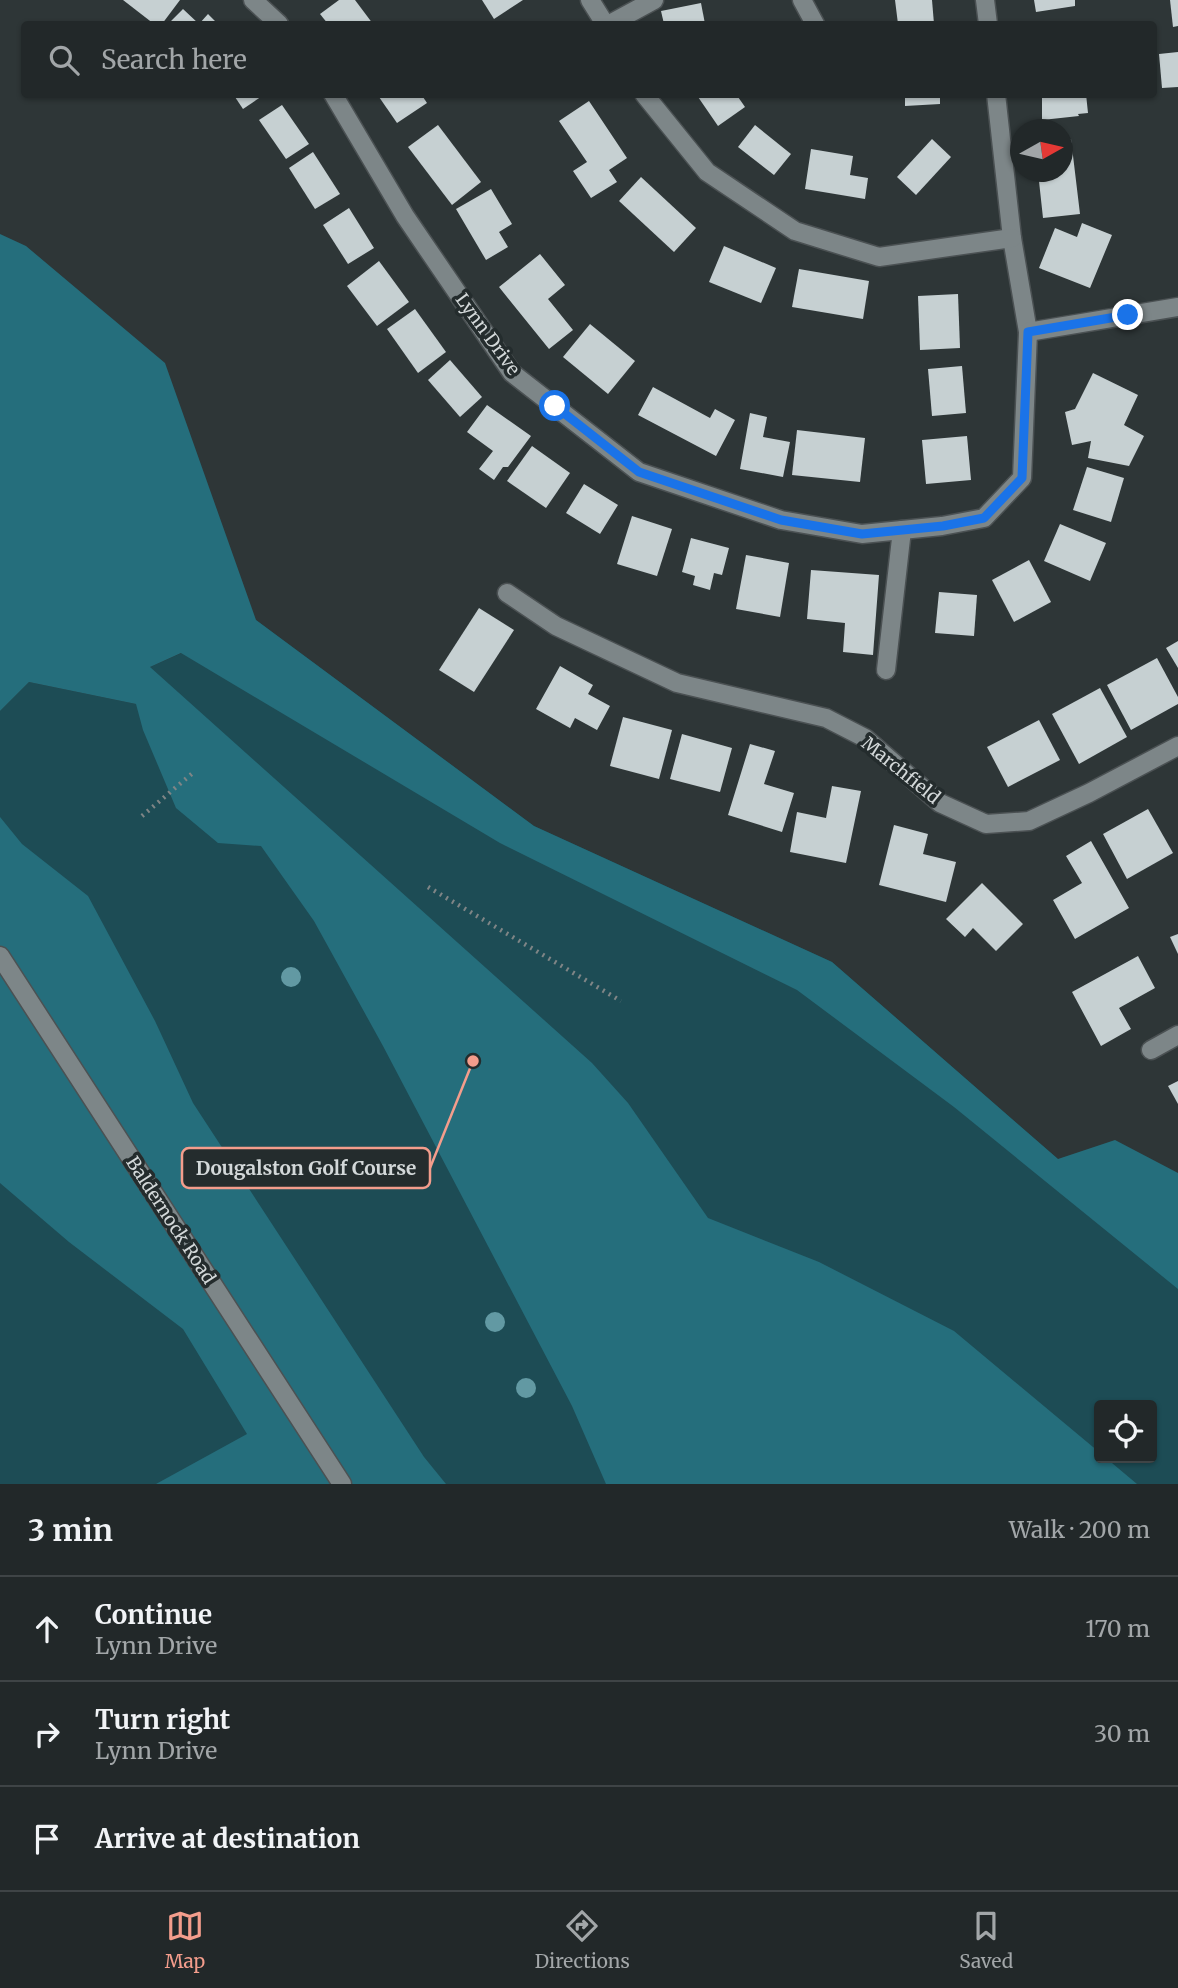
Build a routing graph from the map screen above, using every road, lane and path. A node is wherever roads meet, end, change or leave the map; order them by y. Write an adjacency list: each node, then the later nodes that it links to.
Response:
1 (253, 0): 6 (street)
2 (590, 0): 7 (street)
3 (654, 0): 8 (street)
4 (802, 0): 9 (street)
5 (985, 0): 10 (street)
6 (275, 21)
7 (606, 21)
8 (614, 21)
9 (813, 21)
10 (988, 21)
11 (335, 98): 17 (street, Lynn Drive)
12 (647, 98): 14 (street)
13 (996, 98): 14 (street, Lynn Drive)
14 (1012, 238): 16 (street, Lynn Drive)
15 (1178, 307): 16 (street)
16 (1028, 332): 17 (street, Lynn Drive)
17 (902, 530): 19 (street)
18 (507, 593): 20 (street, Marchfield)
19 (886, 670)
20 (1178, 746)
21 (194, 772): 22 (path)
22 (142, 816)
23 (429, 887): 25 (path)
24 (0, 956): 28 (street, Baldernock Road)
25 (621, 1001)
26 (1178, 1035): 27 (street)
27 (1150, 1051)
28 (342, 1484)

